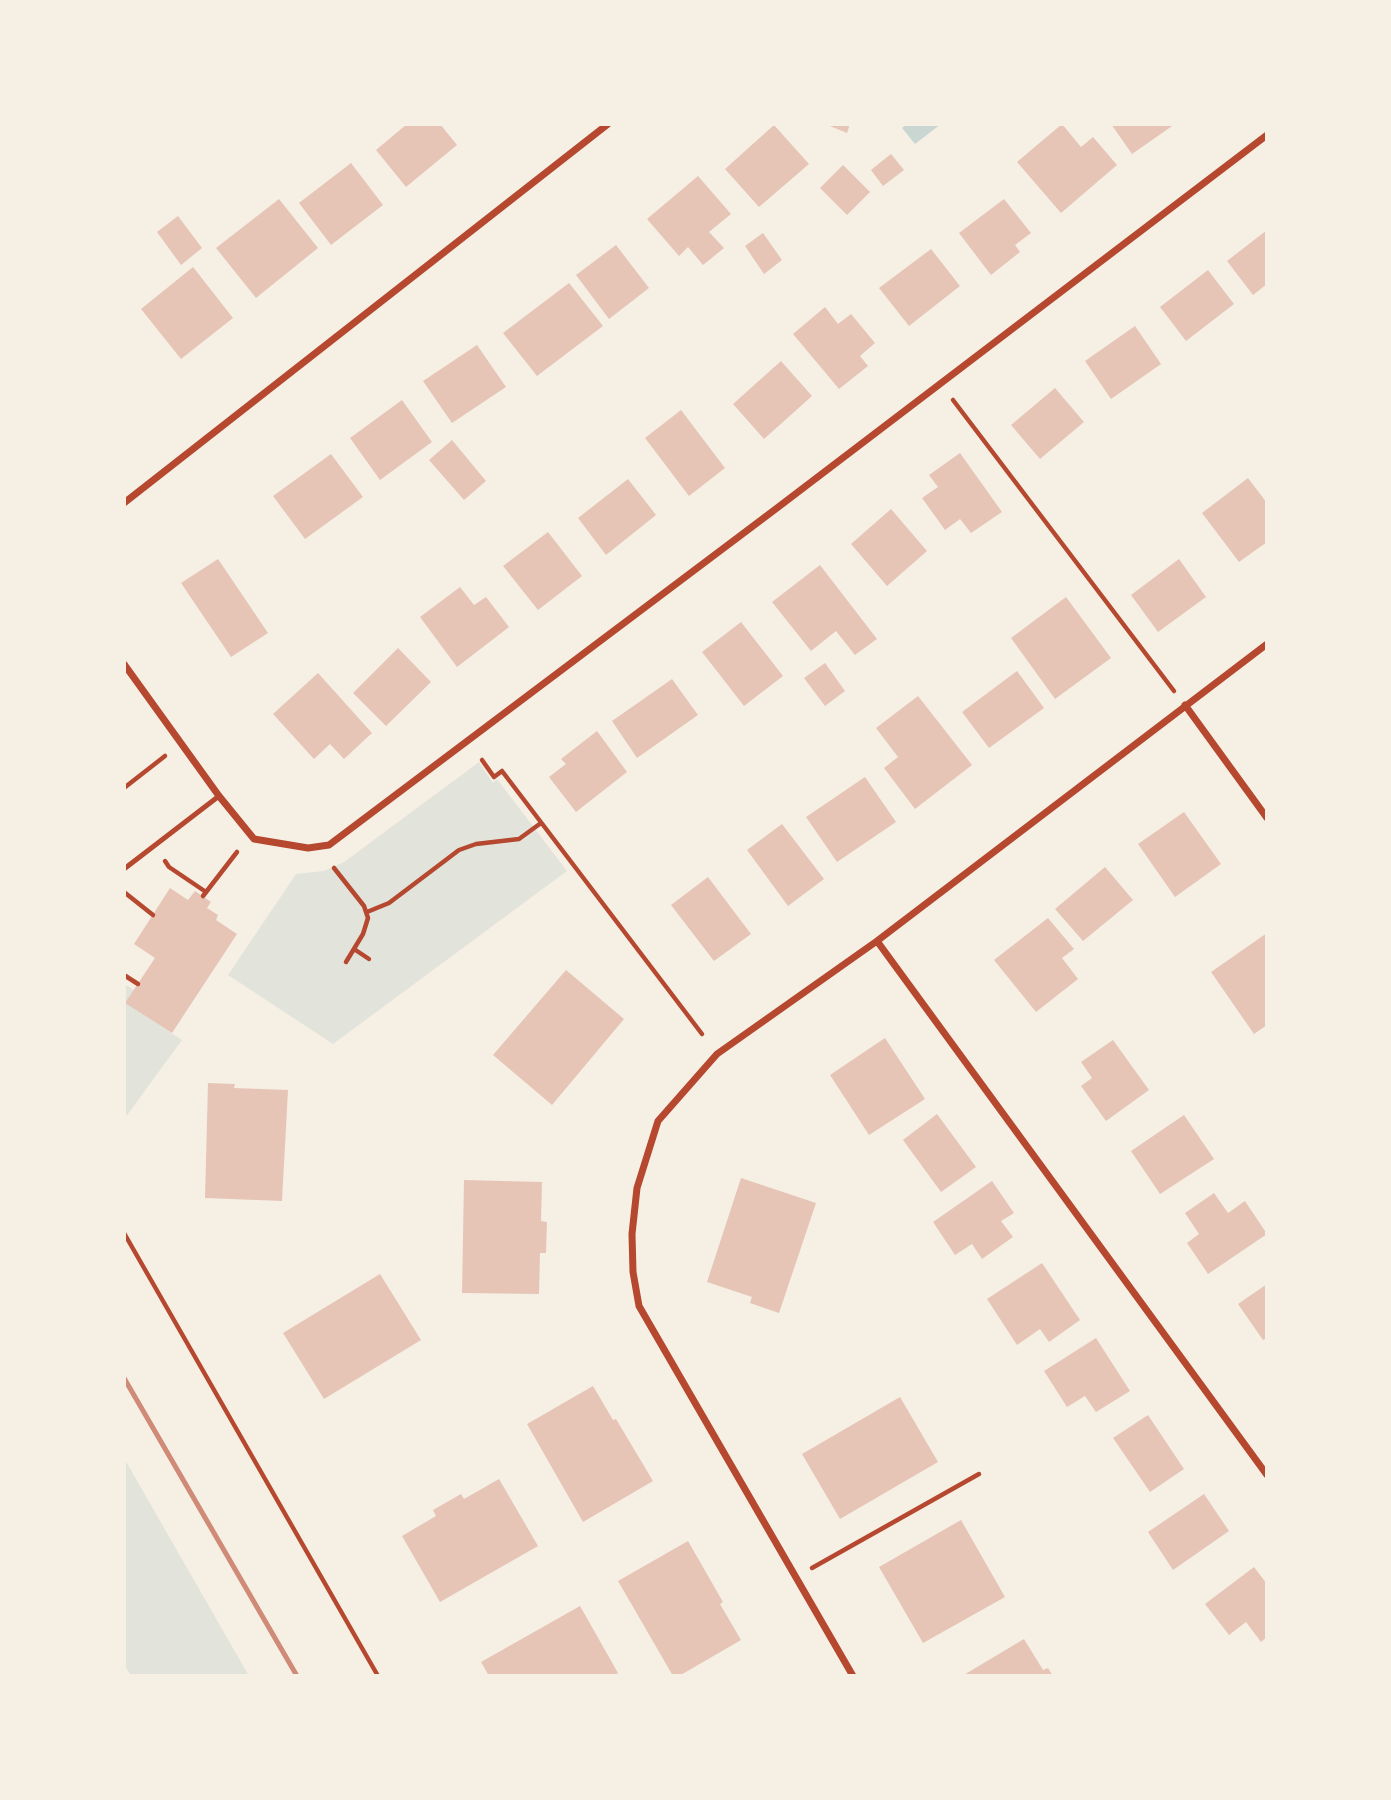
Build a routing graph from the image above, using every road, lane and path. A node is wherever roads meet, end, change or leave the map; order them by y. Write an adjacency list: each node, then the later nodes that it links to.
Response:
1 (608, 124): 4 (street)
2 (1267, 135): 3 (street)
3 (940, 383): 7 (path); 11 (street)
4 (124, 503)
5 (1267, 644): 7 (street)
6 (124, 664): 11 (street)
7 (1185, 705): 12 (street); 21 (street)
8 (164, 757): 10 (path)
9 (482, 760): 13 (path)
10 (124, 788)
11 (219, 796): 17 (lane)
12 (1267, 818)
13 (541, 823): 19 (path); 27 (path)
14 (237, 852): 15 (path)
15 (169, 867)
16 (334, 868): 19 (path)
17 (124, 869)
18 (124, 892): 20 (path)
19 (368, 912): 22 (path)
20 (153, 915)
21 (877, 941): 30 (street); 31 (street)
22 (354, 949): 23 (path); 24 (path)
23 (369, 959)
24 (346, 962)
25 (124, 975): 26 (path)
26 (138, 984)
27 (702, 1034)
28 (124, 1233): 32 (path)
29 (979, 1474): 31 (path)
30 (1267, 1475)
31 (796, 1577): 33 (street)
32 (378, 1676)
33 (853, 1676)

